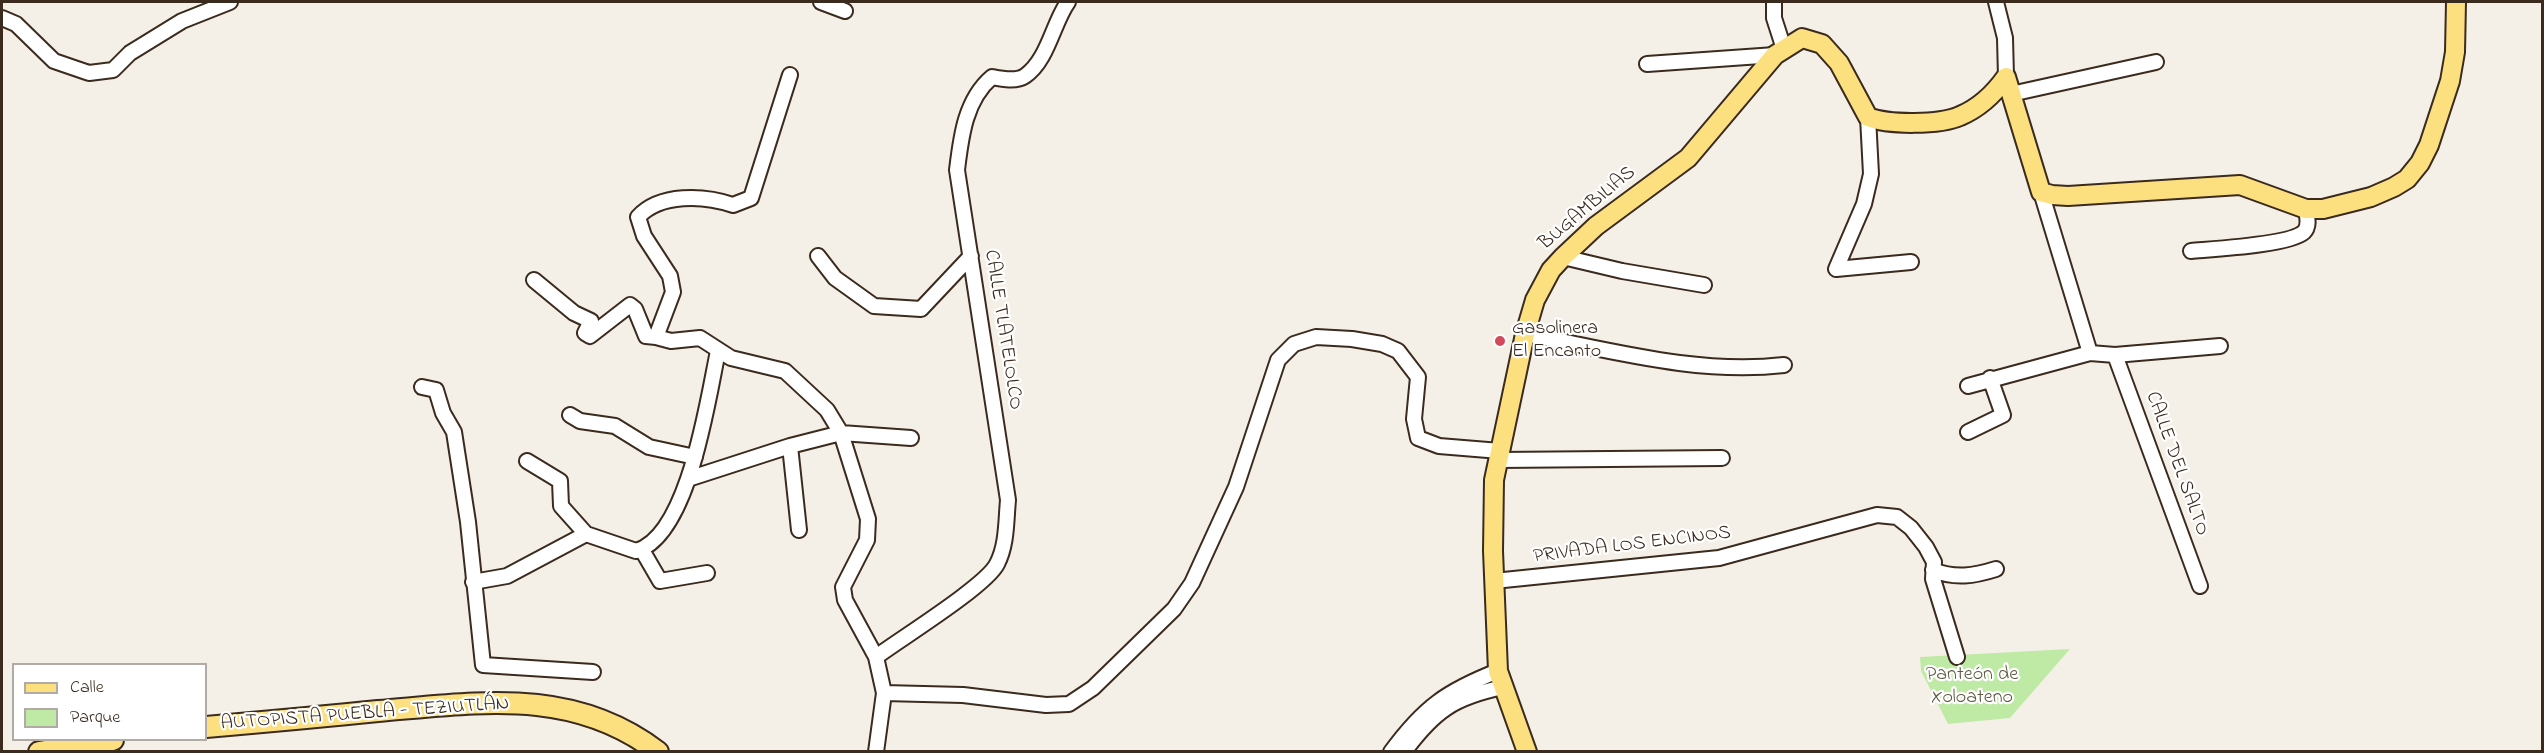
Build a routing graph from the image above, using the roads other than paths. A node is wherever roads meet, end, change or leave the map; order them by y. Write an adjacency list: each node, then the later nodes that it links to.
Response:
1 (230, 2): 8 (street)
2 (821, 2): 7 (street)
3 (1068, 2): 19 (street, CALLE TLATELOLCO)
4 (1774, 2): 9 (street)
5 (1996, 2): 13 (street)
6 (2456, 2): 16 (main road)
7 (845, 11)
8 (2, 18)
9 (1780, 52): 11 (street); 14 (main road, BUGAMBILIAS); 20 (main road, BUGAMBILIAS)
10 (2156, 62): 13 (street)
11 (1647, 64)
12 (790, 75): 25 (street)
13 (2008, 86): 14 (main road); 15 (main road)
14 (1868, 117): 21 (street)
15 (2041, 192): 16 (main road); 28 (street)
16 (2306, 209): 17 (street)
17 (2191, 251)
18 (818, 256): 19 (street)
19 (971, 256): 53 (street, CALLE TLATELOLCO)
20 (1563, 257): 23 (street); 24 (main road, BUGAMBILIAS)
21 (1911, 262)
22 (534, 280): 25 (street)
23 (1704, 285)
24 (1525, 334): 30 (street); 39 (main road, BUGAMBILIAS)
25 (656, 337): 27 (street)
26 (2220, 346): 29 (street)
27 (718, 351): 36 (street); 40 (street)
28 (2090, 353): 29 (street); 31 (street)
29 (2115, 355): 52 (street, CALLE DEL SALTO)
30 (1784, 365)
31 (1990, 378): 32 (street); 35 (street)
32 (1968, 386)
33 (422, 387): 50 (street)
34 (570, 415): 40 (street)
35 (1968, 432)
36 (841, 433): 37 (street); 38 (street); 53 (street)
37 (911, 438)
38 (790, 446): 43 (street); 44 (street)
39 (1499, 456): 41 (street); 51 (main road, BUGAMBILIAS); 57 (street)
40 (695, 457): 43 (street)
41 (1722, 458)
42 (527, 461): 45 (street)
43 (688, 479): 46 (street)
44 (799, 530)
45 (586, 534): 46 (street); 50 (street)
46 (642, 550): 49 (street)
47 (1996, 569): 48 (street)
48 (1933, 570): 51 (street, PRIVADA LOS ENCINOS); 54 (street)
49 (707, 573)
50 (473, 582): 55 (street)
51 (1494, 582): 56 (main road, BUGAMBILIAS)
52 (2200, 586)
53 (876, 657): 57 (street)
54 (1957, 657)
55 (593, 672)
56 (1501, 679): 63 (street); 64 (street); 65 (main road, BUGAMBILIAS)
57 (884, 693): 62 (street)
58 (207, 727): 60 (highway, AUTOPISTA PUEBLA - TEZIUTLÁN)
59 (107, 741): 61 (highway)
60 (657, 751)
61 (39, 752)
62 (876, 752)
63 (1390, 752)
64 (1404, 752)
65 (1527, 752)

